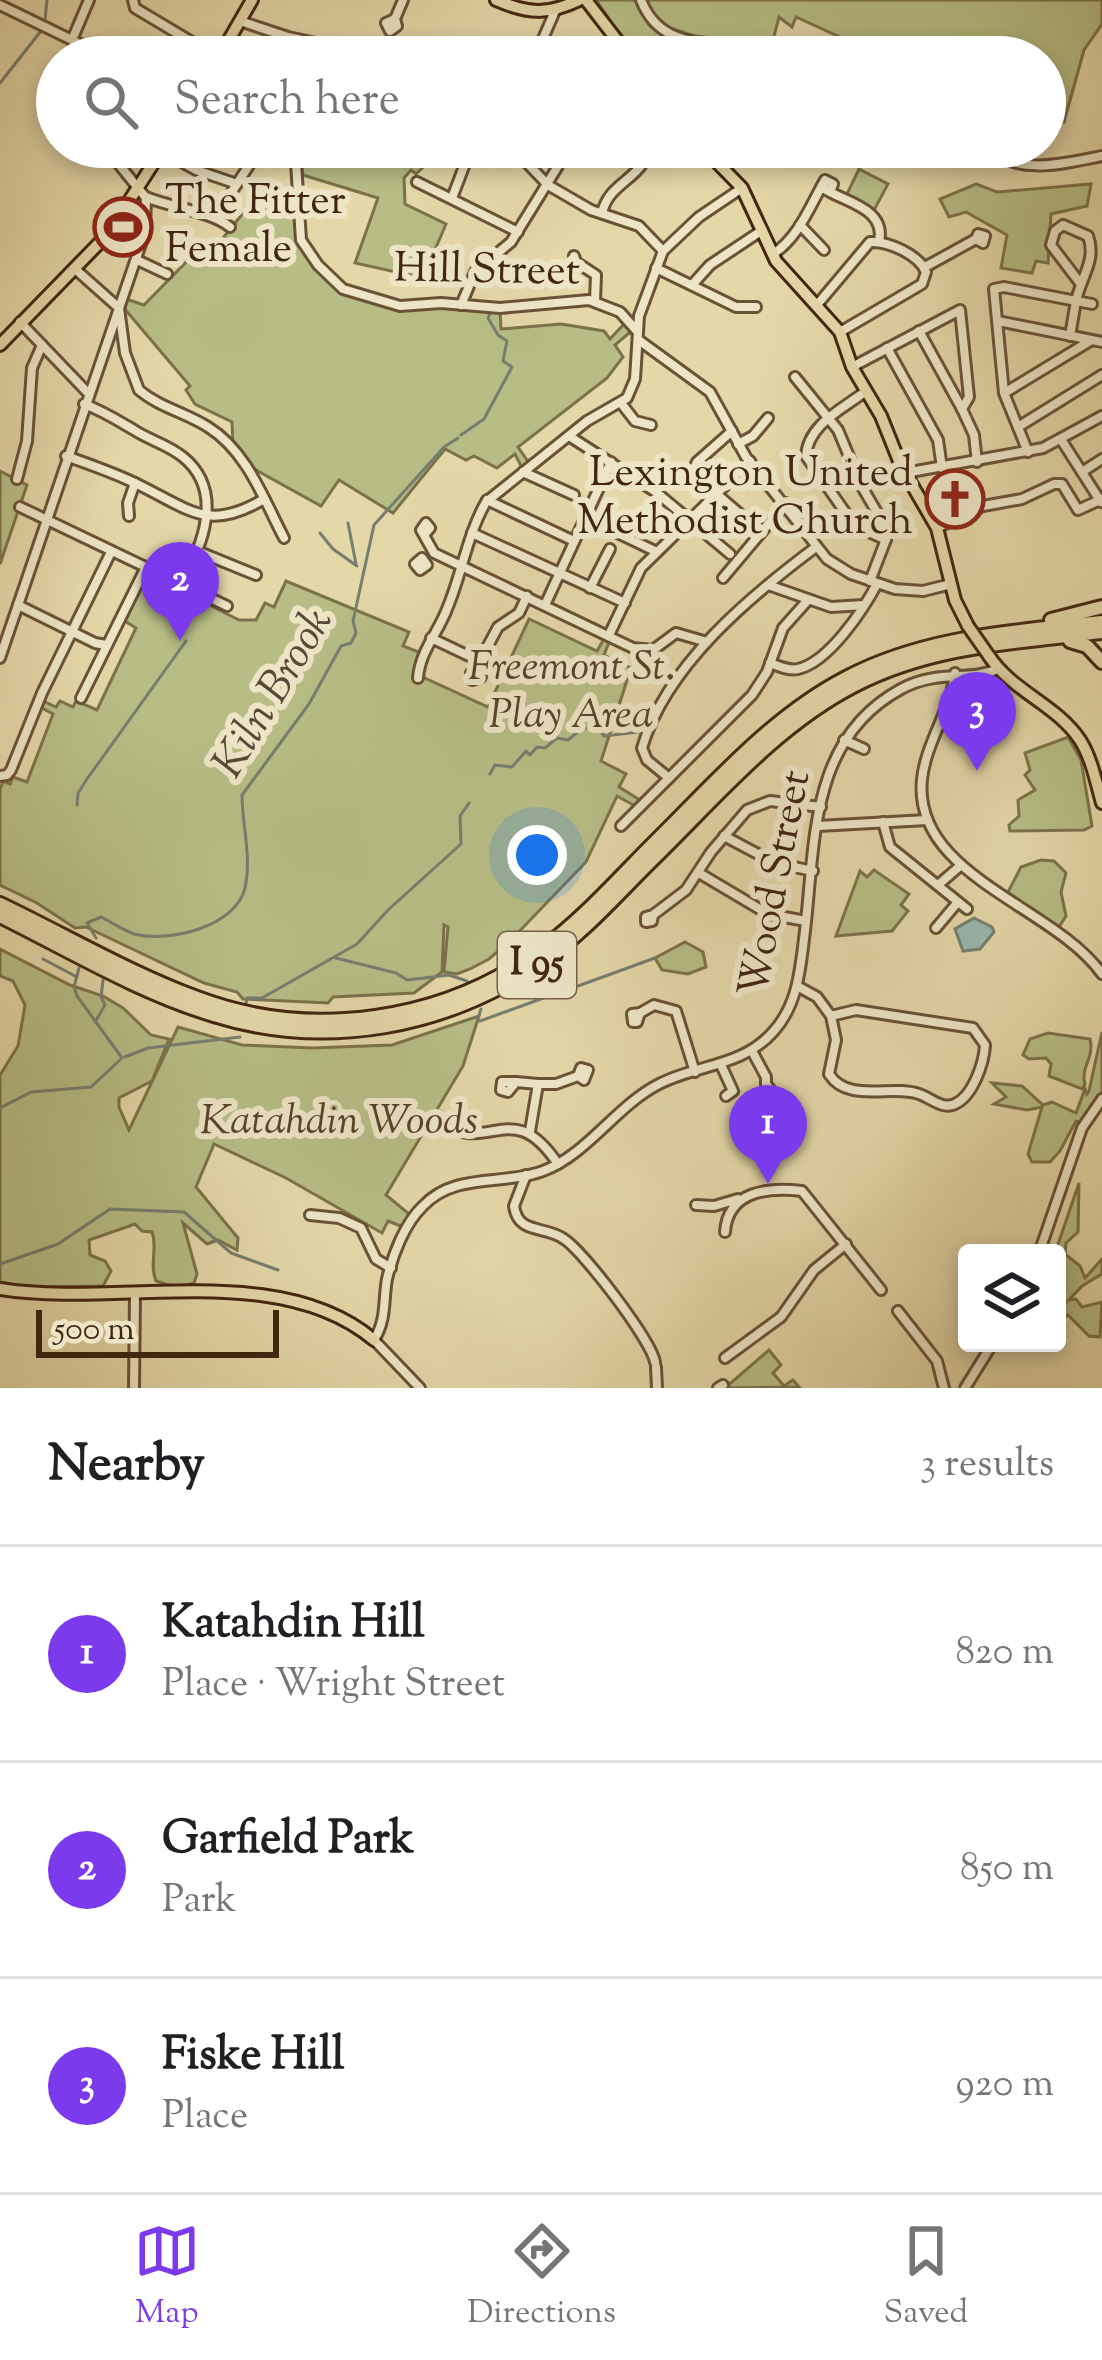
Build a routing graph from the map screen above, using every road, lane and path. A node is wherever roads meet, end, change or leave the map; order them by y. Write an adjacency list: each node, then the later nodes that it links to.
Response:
1 (89, 0): 13 (street)
2 (252, 0): 11 (main road)
3 (403, 0): 10 (street)
4 (496, 0): 9 (main road)
5 (583, 0): 9 (main road); 18 (main road)
6 (641, 0): 19 (street)
7 (138, 3): 14 (street)
8 (0, 5): 12 (street)
9 (555, 11): 17 (street)
10 (395, 20)
11 (240, 21): 15 (main road); 16 (street)
12 (64, 36)
13 (74, 36)
14 (190, 36)
15 (232, 36)
16 (283, 36)
17 (544, 36)
18 (613, 36)
19 (675, 36)
20 (1102, 155): 21 (street)
21 (1066, 160)
22 (122, 168): 36 (street)
23 (154, 168): 36 (main road)
24 (193, 168): 33 (street)
25 (247, 168): 33 (street)
26 (298, 168): 61 (street, Hill Street)
27 (463, 168): 37 (street)
28 (532, 168): 34 (street)
29 (557, 168): 34 (street)
30 (641, 168): 38 (street)
31 (722, 168): 35 (main road)
32 (417, 182): 37 (street)
33 (237, 184): 39 (street)
34 (546, 184): 38 (street); 43 (street)
35 (742, 188): 42 (main road); 46 (street)
36 (142, 192): 39 (street); 50 (street); 52 (main road)
37 (452, 198): 43 (street)
38 (602, 213): 46 (street)
39 (216, 216): 41 (street)
40 (800, 225): 45 (street); 47 (street); 48 (street)
41 (230, 226)
42 (760, 231): 48 (main road); 56 (street)
43 (518, 232): 61 (street)
44 (976, 239): 51 (street)
45 (879, 242): 51 (street); 59 (street)
46 (663, 250): 53 (street)
47 (824, 250)
48 (772, 254): 59 (main road)
49 (574, 256): 58 (street)
50 (137, 260): 54 (street); 63 (street)
51 (925, 267): 70 (street)
52 (74, 268): 63 (street); 67 (main road)
53 (656, 268): 56 (street); 64 (street)
54 (167, 274)
55 (1080, 283): 55 (street); 57 (street)
56 (692, 285): 62 (street)
57 (1076, 301): 60 (street); 66 (street); 72 (street)
58 (595, 302): 61 (street, Hill Street); 65 (street, Hill Street)
59 (817, 304): 70 (main road)
60 (1092, 304)
61 (461, 305)
62 (756, 307)
63 (119, 308): 68 (street)
64 (640, 312): 65 (street); 71 (street)
65 (625, 315): 71 (street, Hill Street)
66 (997, 321): 72 (street); 82 (street)
67 (20, 322): 74 (main road); 75 (street)
68 (117, 324): 81 (street); 109 (street)
69 (919, 331): 76 (street); 85 (street); 85 (street)
70 (840, 332): 77 (main road)
71 (638, 336): 83 (street); 91 (street, Hill Street)
72 (1070, 336): 73 (street)
73 (1097, 341): 82 (street)
74 (0, 345)
75 (42, 345): 81 (street); 105 (street)
76 (887, 348): 77 (street); 101 (street)
77 (851, 368): 80 (main road)
78 (1102, 375): 90 (street)
79 (796, 377): 88 (street)
80 (866, 391): 88 (street); 104 (main road)
81 (88, 393): 84 (street)
82 (1004, 393): 90 (street)
83 (621, 403): 89 (street); 92 (street)
84 (84, 404): 96 (street); 115 (street)
85 (962, 410): 100 (street)
86 (1102, 416): 93 (street)
87 (768, 418): 94 (street)
88 (830, 418): 124 (street); 124 (street)
89 (651, 424)
90 (1018, 428): 95 (street)
91 (732, 430): 94 (street, Hill Street); 108 (street)
92 (568, 436): 99 (street); 102 (street)
93 (1062, 441): 95 (street); 103 (street)
94 (738, 444): 98 (street, Hill Street)
95 (1028, 452): 100 (street)
96 (66, 456): 106 (street); 116 (street)
97 (1102, 459): 103 (street)
98 (750, 461): 108 (street); 112 (street, Hill Street)
99 (611, 462): 117 (street); 125 (street)
100 (977, 462): 101 (street)
101 (942, 468): 104 (street)
102 (524, 472): 107 (street); 110 (street)
103 (1082, 472): 111 (street)
104 (905, 473): 119 (main road)
105 (17, 478)
106 (135, 483): 114 (street); 115 (street)
107 (574, 495)
108 (715, 495): 117 (street); 121 (street)
109 (264, 499): 115 (street); 123 (street)
110 (487, 500): 120 (street); 125 (street)
111 (1101, 501): 119 (street)
112 (786, 503): 121 (street); 126 (street, Hill Street)
113 (20, 507): 116 (street)
114 (129, 516)
115 (207, 517): 128 (street)
116 (46, 518): 129 (street); 147 (street)
117 (689, 520): 130 (street); 132 (street)
118 (603, 526): 130 (street)
119 (937, 528): 141 (main road)
120 (472, 532): 134 (street); 136 (street)
121 (761, 532): 138 (street)
122 (425, 534): 131 (street)
123 (284, 538)
124 (886, 540): 139 (street)
125 (574, 541): 136 (street)
126 (816, 547): 139 (street); 142 (street)
127 (610, 549): 143 (street)
128 (197, 551): 137 (street); 140 (street)
129 (111, 552): 135 (street); 154 (street)
130 (657, 552): 146 (street)
131 (434, 553): 133 (street); 134 (street)
132 (730, 554)
133 (425, 560)
134 (462, 567): 144 (street); 158 (street)
135 (145, 568): 140 (street); 161 (street)
136 (559, 573): 143 (street); 148 (street)
137 (256, 575)
138 (723, 578)
139 (874, 583): 141 (street); 149 (street)
140 (179, 584): 150 (street)
141 (951, 584): 155 (main road)
142 (771, 586): 145 (street); 160 (street)
143 (590, 588): 146 (street)
144 (526, 596): 148 (street); 158 (street)
145 (808, 600): 149 (street); 163 (street)
146 (625, 603): 157 (street)
147 (18, 605): 153 (street); 154 (street)
148 (545, 605): 157 (street)
149 (865, 605): 163 (street)
150 (227, 607)
151 (1102, 614): 155 (highway, I 95); 155 (highway)
152 (0, 620): 153 (street)
153 (11, 624): 162 (street)
154 (71, 632): 161 (street); 171 (street)
155 (968, 632): 165 (main road, bridge); 185 (highway, I 95)
156 (1102, 632): 159 (highway, I 95)
157 (609, 635): 160 (street)
158 (431, 638): 167 (street)
159 (1039, 639): 164 (highway); 188 (highway, I 95)
160 (707, 642): 172 (street)
161 (106, 644): 168 (street)
162 (0, 658)
163 (770, 662): 172 (street)
164 (1102, 662)
165 (998, 669): 166 (street, Wood Street); 173 (main road)
166 (956, 673): 169 (street, Wood Street); 175 (street)
167 (418, 678)
168 (81, 698)
169 (843, 740): 170 (street); 174 (street, Wood Street)
170 (864, 749)
171 (4, 776)
172 (669, 778): 177 (street)
173 (1102, 803)
174 (821, 807): 178 (street, Wood Street); 179 (street)
175 (927, 820): 176 (street); 180 (street)
176 (883, 822): 178 (street); 183 (street)
177 (621, 826)
178 (818, 826): 181 (street, Wood Street)
179 (724, 836): 181 (street); 182 (street)
180 (960, 866): 183 (street); 191 (street)
181 (813, 871): 189 (street, Wood Street)
182 (699, 873): 187 (street); 189 (street)
183 (938, 885): 184 (street)
184 (958, 902): 186 (street); 190 (street)
185 (0, 904)
186 (967, 909)
187 (653, 915)
188 (0, 916)
189 (806, 921): 192 (street, Wood Street)
190 (936, 928)
191 (1102, 974)
192 (797, 986): 194 (street); 195 (street, Wood Street)
193 (640, 1013): 197 (street)
194 (831, 1016): 194 (street)
195 (752, 1051): 196 (street, Wood Street); 202 (street)
196 (722, 1065): 197 (street, Wood Street); 201 (street)
197 (694, 1072): 206 (street, Wood Street)
198 (578, 1076): 200 (street)
199 (516, 1082): 200 (street)
200 (538, 1084): 205 (street)
201 (726, 1096)
202 (778, 1098)
203 (1102, 1100): 213 (street)
204 (442, 1124): 205 (street)
205 (530, 1131): 206 (street)
206 (557, 1164): 207 (street, Wood Street)
207 (530, 1174): 214 (street, Wood Street); 224 (street)
208 (740, 1198): 209 (street); 211 (street); 212 (street)
209 (696, 1205)
210 (310, 1215): 214 (street)
211 (725, 1232)
212 (846, 1244): 216 (street); 221 (street)
213 (1042, 1244)
214 (391, 1268): 219 (street, Wood Street)
215 (0, 1289): 217 (main road)
216 (881, 1290)
217 (135, 1294): 219 (main road); 225 (street)
218 (898, 1311): 223 (street)
219 (374, 1340): 226 (street)
220 (987, 1352): 222 (street)
221 (725, 1358)
222 (970, 1377): 223 (street); 227 (street)
223 (944, 1386)
224 (655, 1387)
225 (134, 1388)
226 (420, 1388)
227 (965, 1388)

